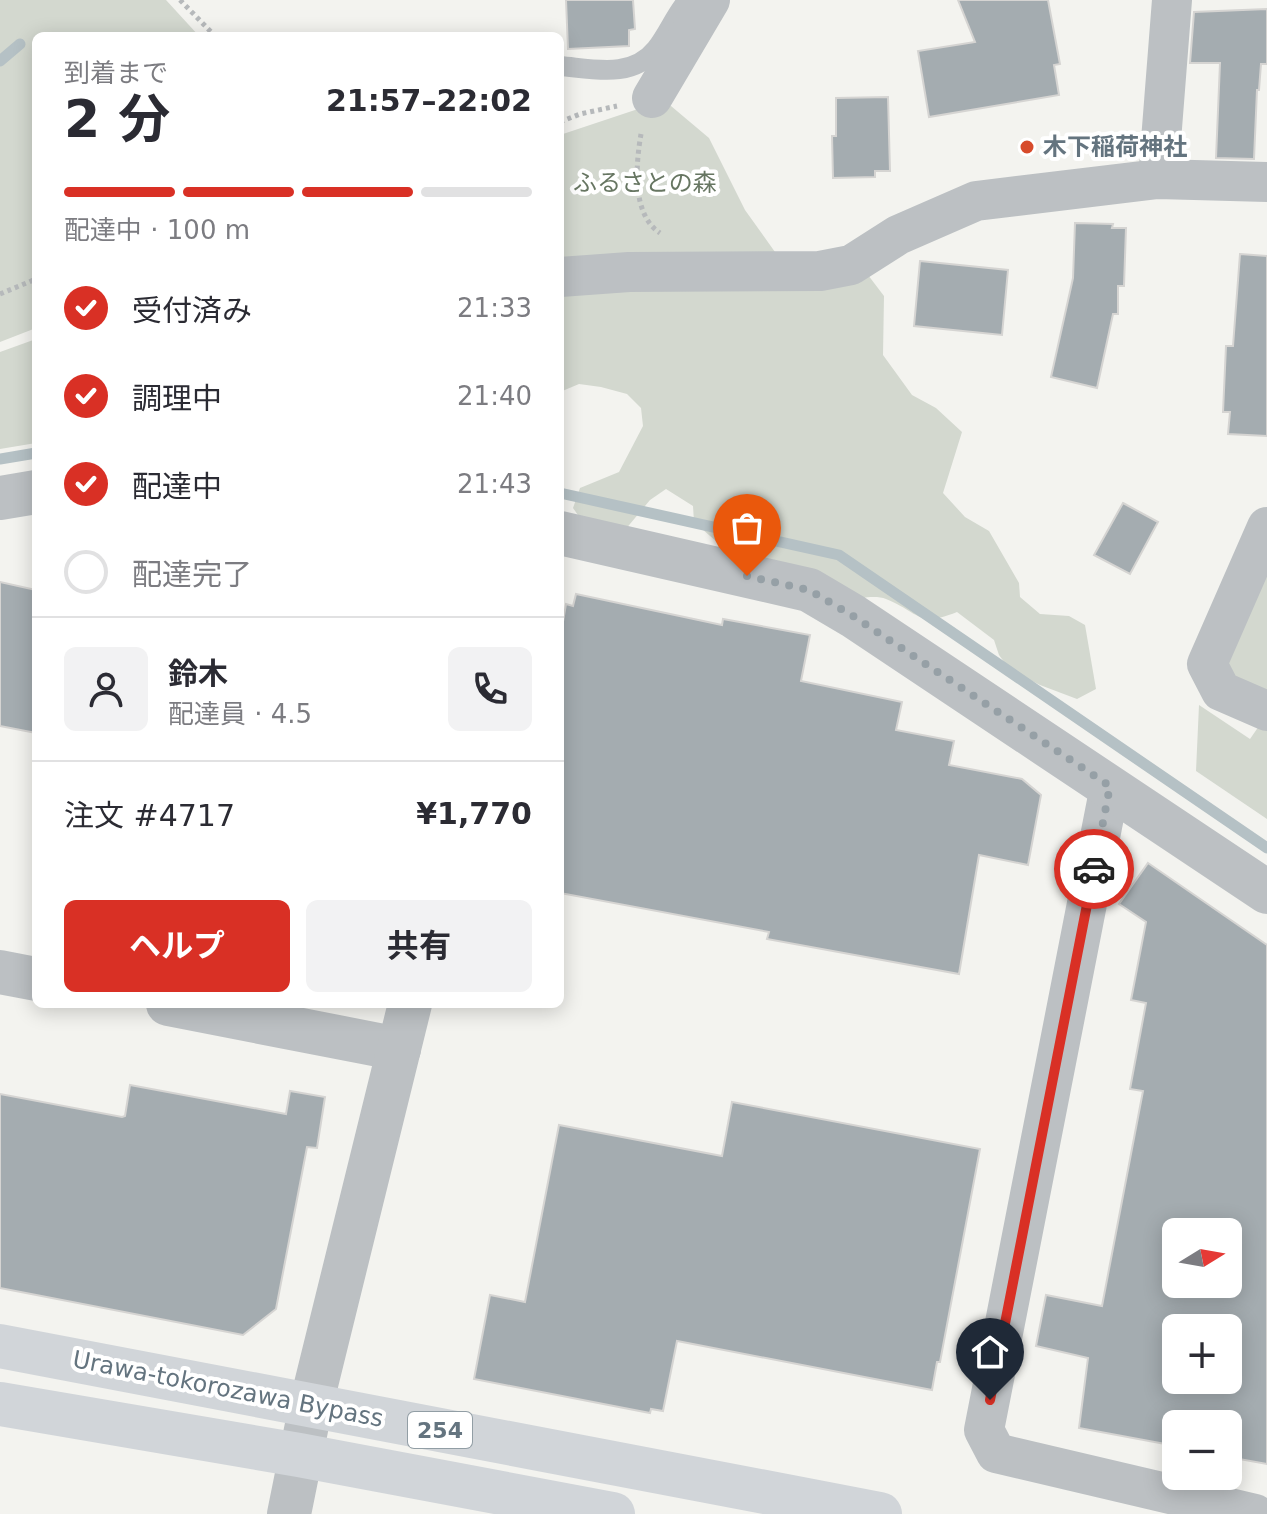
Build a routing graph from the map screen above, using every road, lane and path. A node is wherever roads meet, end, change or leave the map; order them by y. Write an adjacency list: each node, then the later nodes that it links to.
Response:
1 (180, 0): 5 (path)
2 (688, 0): 6 (lane)
3 (710, 0): 7 (street)
4 (1172, 0): 9 (street)
5 (210, 32)
6 (564, 66)
7 (652, 98): 8 (path); 11 (path)
8 (564, 120)
9 (1158, 179): 10 (street); 12 (street)
10 (1267, 182)
11 (662, 234)
12 (564, 277)
13 (32, 281): 14 (path)
14 (0, 294)
15 (32, 493): 16 (street)
16 (0, 498)
17 (1267, 527): 19 (street)
18 (564, 534): 20 (street)
19 (1267, 711)
20 (1110, 786): 21 (street); 34 (street)
21 (1267, 892)
22 (0, 972): 23 (street)
23 (32, 978)
24 (189, 1008): 26 (street)
25 (409, 1008): 26 (street)
26 (399, 1049): 29 (street)
27 (0, 1346): 29 (highway, Urawa-tokorozawa Bypass / 254)
28 (0, 1404): 30 (highway, 254)
29 (311, 1405): 30 (street); 33 (highway, Urawa-tokorozawa Bypass / 254)
30 (299, 1455): 31 (street); 32 (highway, 254)
31 (289, 1514)
32 (613, 1514)
33 (880, 1514)
34 (1255, 1514)

